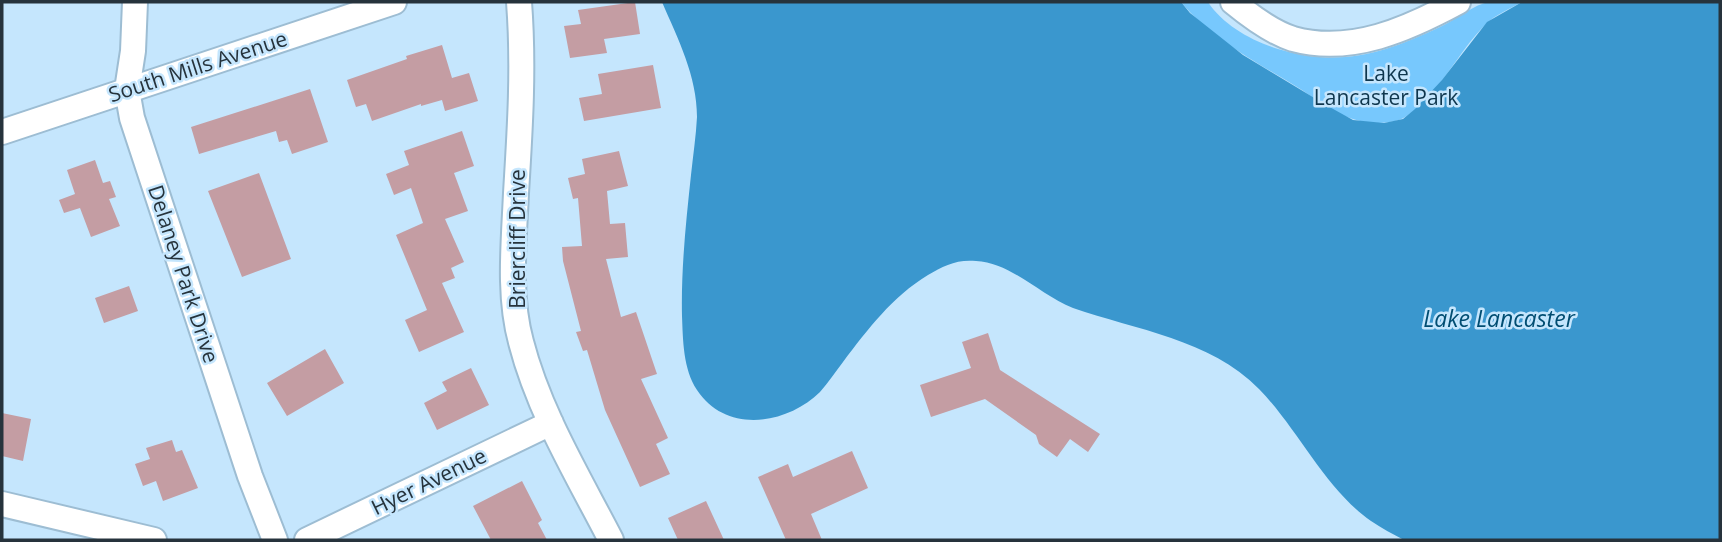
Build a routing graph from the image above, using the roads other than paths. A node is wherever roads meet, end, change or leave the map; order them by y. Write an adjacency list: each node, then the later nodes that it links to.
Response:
1 (135, 2): 6 (street, Delaney Park Drive)
2 (394, 2): 6 (street, South Mills Avenue)
3 (519, 2): 8 (street, Briercliff Drive)
4 (1233, 2): 5 (street)
5 (1458, 2)
6 (127, 90): 7 (street, South Mills Avenue); 11 (street, Delaney Park Drive)
7 (2, 132)
8 (551, 423): 12 (street, Hyer Avenue); 13 (street, Briercliff Drive)
9 (2, 504): 10 (street)
10 (154, 540)
11 (275, 540)
12 (307, 540)
13 (611, 540)

